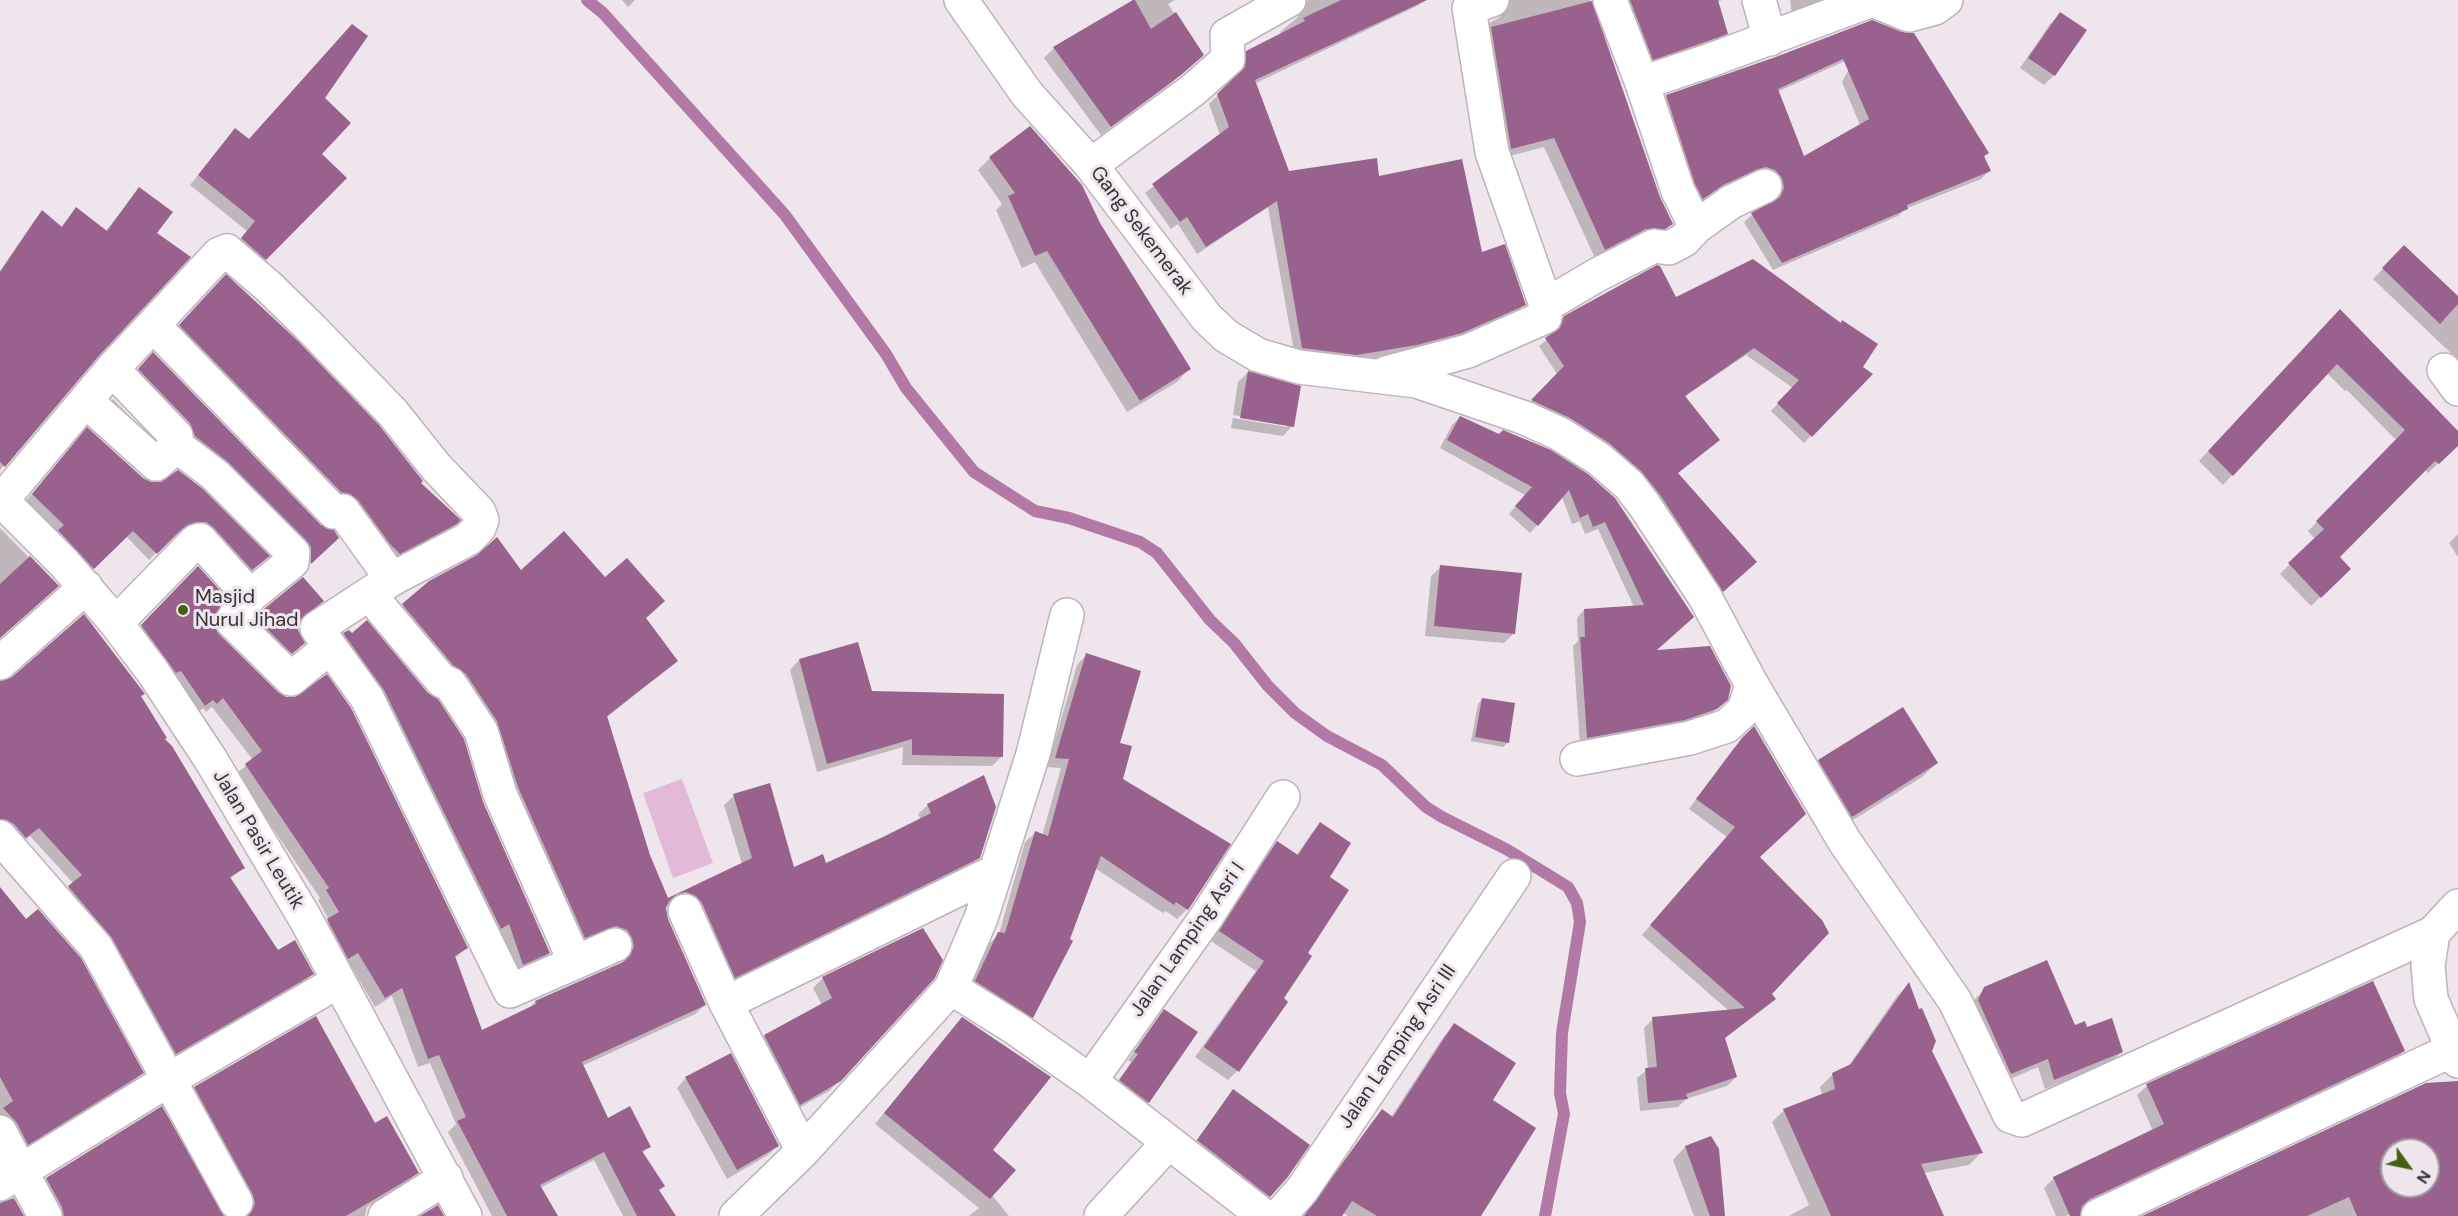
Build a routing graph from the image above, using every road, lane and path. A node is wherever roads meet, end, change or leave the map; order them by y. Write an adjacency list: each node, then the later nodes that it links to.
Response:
1 (961, 0): 10 (street, Gang Sekemerak)
2 (1289, 0): 10 (street)
3 (1492, 0): 13 (street)
4 (1610, 0): 9 (street)
5 (1759, 0): 8 (street)
6 (1872, 0): 7 (street); 8 (street)
7 (1946, 0)
8 (1770, 39): 9 (street)
9 (1642, 82): 12 (street)
10 (1091, 165): 16 (street, Gang Sekemerak)
11 (1765, 186): 12 (street)
12 (1696, 227): 13 (street)
13 (1546, 305): 16 (street)
14 (154, 326): 15 (street); 20 (street); 20 (street)
15 (112, 369): 17 (street); 18 (street)
16 (1376, 376): 27 (street, Gang Sekemerak)
17 (86, 401): 18 (street); 19 (street)
18 (177, 446): 22 (street)
19 (1, 500): 21 (street, Jalan Pasir Leutik)
20 (380, 586): 25 (street); 37 (street)
21 (86, 587): 24 (street, Jalan Pasir Leutik); 26 (street)
22 (250, 596): 24 (street); 25 (street)
23 (1067, 615): 31 (street)
24 (116, 623): 38 (street, Jalan Pasir Leutik)
25 (330, 647): 37 (street)
26 (0, 663)
27 (1752, 685): 28 (street); 35 (street, Gang Sekemerak)
28 (1577, 759)
29 (1283, 797): 43 (street, Jalan Lamping Asri I)
30 (0, 837): 42 (street)
31 (996, 872): 39 (street); 40 (street)
32 (1514, 876): 56 (street, Jalan Lamping Asri III)
33 (2458, 906): 35 (street)
34 (685, 911): 40 (street)
35 (2433, 933): 41 (street)
36 (615, 945): 37 (street)
37 (575, 962)
38 (339, 981): 42 (street); 48 (street, Jalan Pasir Leutik)
39 (951, 987): 43 (street); 46 (street)
40 (726, 1003): 46 (street)
41 (2455, 1055): 57 (street)
42 (170, 1079): 47 (street); 49 (street)
43 (1090, 1081): 45 (street)
44 (0, 1132): 47 (street)
45 (1168, 1143): 54 (street); 55 (street)
46 (803, 1151): 53 (street)
47 (10, 1177): 50 (street)
48 (446, 1178): 51 (street); 52 (street, Jalan Pasir Leutik)
49 (236, 1202)
50 (45, 1216)
51 (385, 1216)
52 (465, 1216)
53 (736, 1216)
54 (1101, 1216)
55 (1264, 1216)
56 (1280, 1216)
57 (2098, 1216)

